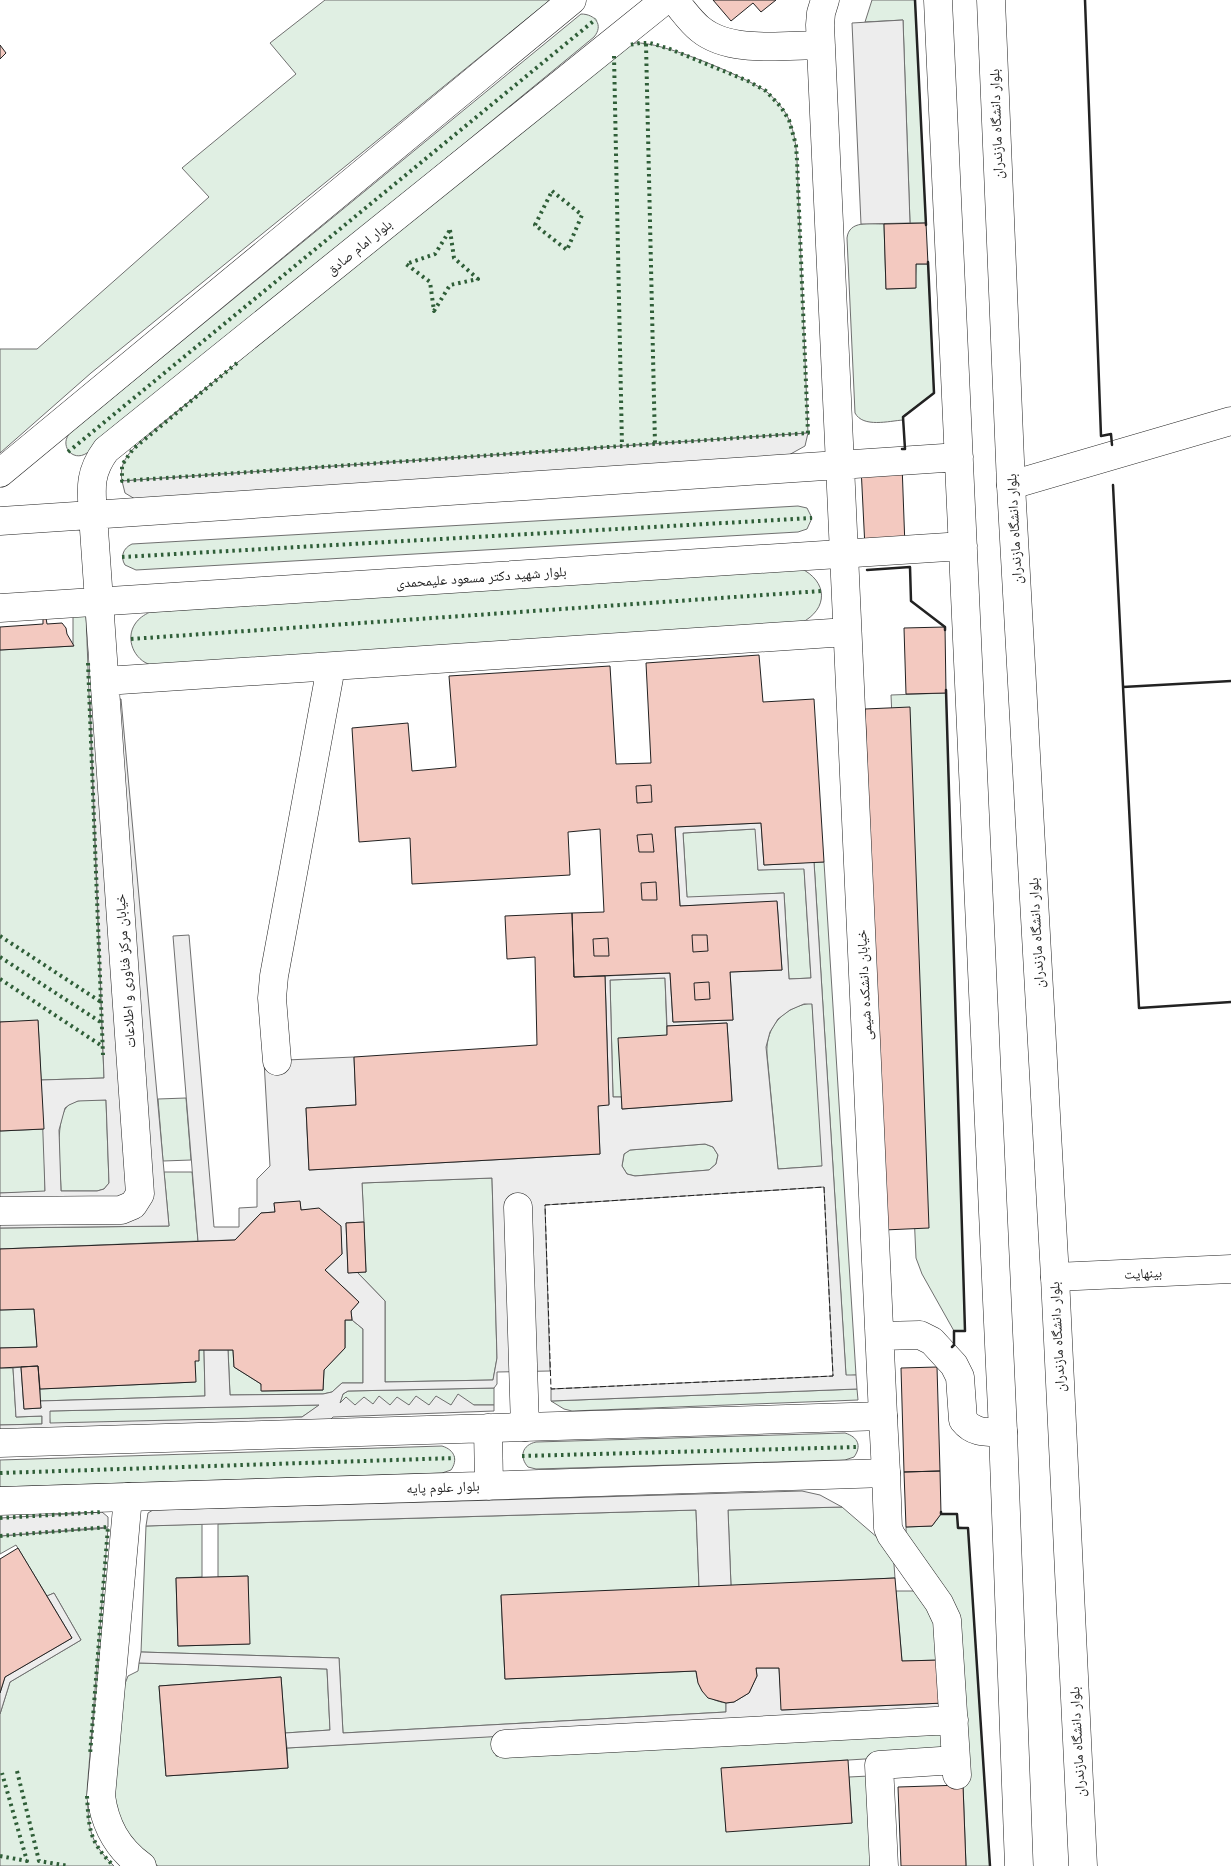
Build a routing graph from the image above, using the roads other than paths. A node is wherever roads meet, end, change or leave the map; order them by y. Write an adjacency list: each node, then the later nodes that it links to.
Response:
1 (572, 0): 11 (main road)
2 (665, 0): 13 (main road, بلوار امام صادق)
3 (674, 0): 7 (main road)
4 (825, 0): 7 (main road, خیابان دانشکده شیمی)
5 (938, 0): 9 (main road)
6 (991, 0): 12 (main road, بلوار دانشگاه مازندران)
7 (821, 45): 10 (main road, خیابان دانشکده شیمی)
8 (1231, 421): 12 (main road)
9 (959, 457): 10 (main road); 15 (main road)
10 (840, 465): 13 (main road); 16 (main road, خیابان دانشکده شیمی)
11 (0, 473)
12 (1011, 485): 26 (main road, بلوار دانشگاه مازندران)
13 (93, 515): 14 (main road); 17 (main road, بلوار امام صادق)
14 (0, 521)
15 (963, 546): 16 (main road, بلوار شهید دکتر مسعود علیمحمدی); 31 (main road)
16 (844, 554): 17 (main road, بلوار شهید دکتر مسعود علیمحمدی); 19 (main road, خیابان دانشکده شیمی)
17 (99, 601): 18 (main road, بلوار شهید دکتر مسعود علیمحمدی); 21 (main road, خیابان مرکز فناوری و اطلاعات)
18 (0, 608)
19 (848, 632): 20 (main road); 27 (main road, خیابان دانشکده شیمی)
20 (331, 667): 21 (main road); 22 (main road)
21 (105, 681): 24 (main road, خیابان مرکز فناوری و اطلاعات)
22 (277, 1061)
23 (518, 1207): 29 (main road)
24 (0, 1211)
25 (1231, 1270): 26 (main road, بینهایت)
26 (1055, 1277): 42 (main road, بلوار دانشگاه مازندران)
27 (880, 1336): 28 (main road, خیابان دانشکده شیمی); 31 (main road)
28 (883, 1416): 29 (main road); 33 (main road, خیابان دانشکده شیمی)
29 (524, 1427): 30 (main road)
30 (488, 1428): 32 (main road); 34 (main road)
31 (1002, 1432): 41 (main road)
32 (0, 1443)
33 (886, 1473): 34 (main road, بلوار علوم پایه); 37 (main road, خیابان دانشکده شیمی)
34 (490, 1486): 35 (main road, بلوار علوم پایه)
35 (128, 1497): 36 (main road, بلوار علوم پایه); 39 (main road)
36 (0, 1502)
37 (954, 1720): 38 (main road); 40 (main road, خیابان دانشکده شیمی)
38 (505, 1744)
39 (142, 1866)
40 (884, 1866)
41 (1019, 1866)
42 (1083, 1866)

